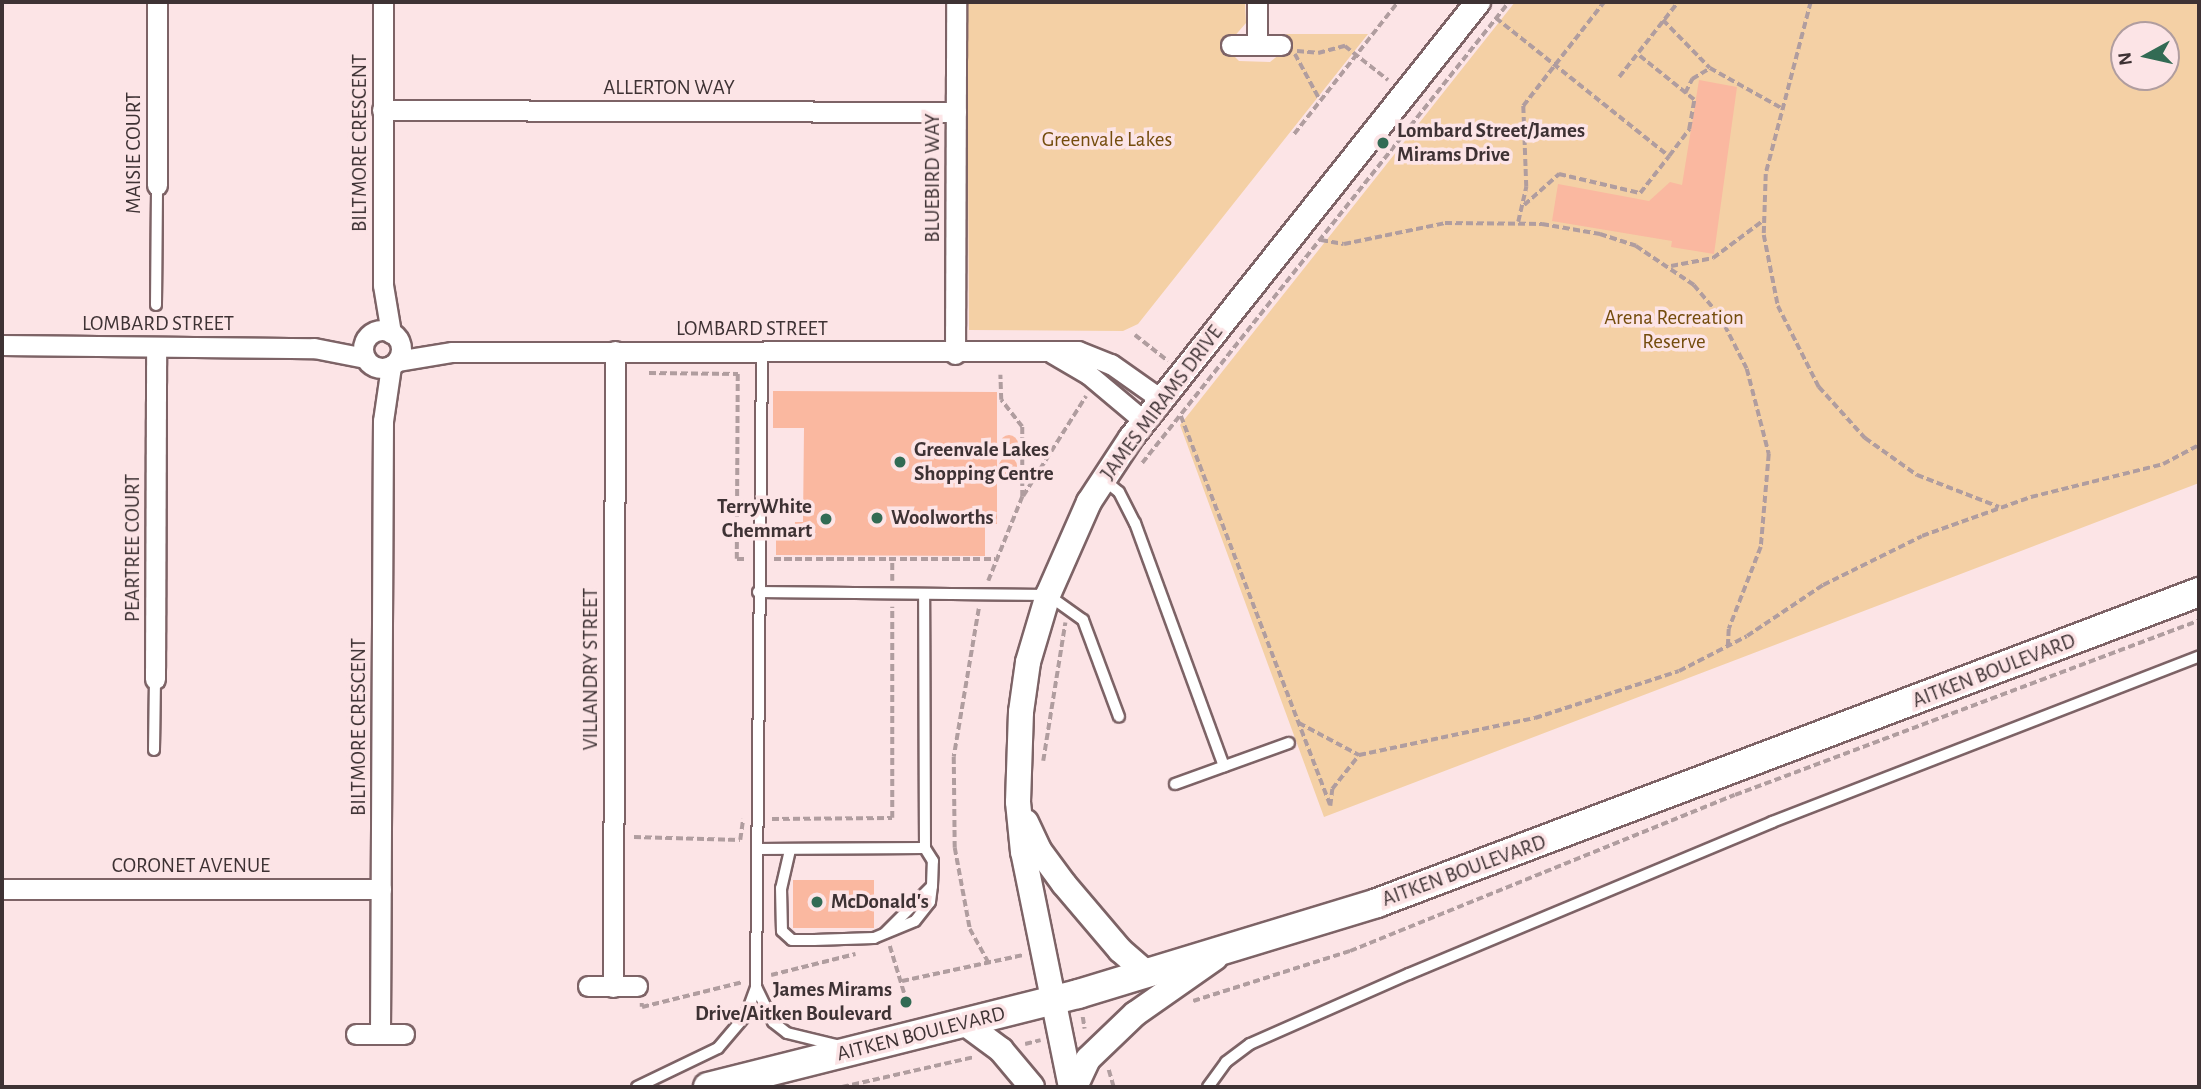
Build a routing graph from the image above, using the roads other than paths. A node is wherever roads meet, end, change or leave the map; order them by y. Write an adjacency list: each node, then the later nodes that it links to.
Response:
1 (157, 2): 11 (street, MAISIE COURT)
2 (383, 2): 9 (street, BILTMORE CRESCENT)
3 (956, 2): 10 (street, BLUEBIRD WAY)
4 (1257, 2): 7 (street)
5 (1487, 10): 20 (street, JAMES MIRAMS DRIVE)
6 (1231, 45): 7 (street)
7 (1257, 45): 8 (street)
8 (1281, 45)
9 (382, 110): 10 (street, ALLERTON WAY); 15 (street, BILTMORE CRESCENT)
10 (956, 112): 19 (street, BLUEBIRD WAY)
11 (157, 185): 12 (lane, MAISIE COURT)
12 (156, 305)
13 (2, 345): 14 (street, LOMBARD STREET)
14 (156, 347): 15 (street, LOMBARD STREET); 28 (street, PEARTREE COURT)
15 (382, 350): 16 (street, LOMBARD STREET); 39 (street, BILTMORE CRESCENT)
16 (615, 351): 17 (street, LOMBARD STREET); 43 (street, VILLANDRY STREET)
17 (762, 352): 19 (street, LOMBARD STREET); 23 (lane)
18 (1052, 353): 19 (street, LOMBARD STREET); 20 (street, LOMBARD STREET); 21 (street)
19 (955, 354)
20 (1171, 408): 21 (street, JAMES MIRAMS DRIVE)
21 (1144, 421): 22 (street, JAMES MIRAMS DRIVE)
22 (1112, 486): 26 (street, JAMES MIRAMS DRIVE); 32 (lane)
23 (758, 592): 25 (lane); 36 (lane)
24 (2199, 592): 40 (main road, AITKEN BOULEVARD)
25 (924, 594): 26 (lane); 35 (lane)
26 (1058, 602): 29 (lane); 34 (street, JAMES MIRAMS DRIVE)
27 (2199, 656): 56 (lane)
28 (155, 680): 31 (lane, PEARTREE COURT)
29 (1119, 717)
30 (1289, 743): 32 (lane)
31 (154, 750)
32 (1224, 766): 33 (lane)
33 (1175, 784)
34 (1018, 802): 41 (street); 46 (street, JAMES MIRAMS DRIVE)
35 (925, 848): 37 (lane); 37 (lane)
36 (757, 849): 37 (lane); 45 (lane)
37 (790, 850)
38 (2, 889): 39 (street, CORONET AVENUE)
39 (381, 889): 49 (street, BILTMORE CRESCENT)
40 (1228, 951): 41 (main road, AITKEN BOULEVARD); 55 (street)
41 (1148, 974): 46 (main road, AITKEN BOULEVARD)
42 (588, 986): 43 (street)
43 (613, 986): 44 (street)
44 (637, 986)
45 (756, 987): 51 (lane); 52 (lane)
46 (1065, 998): 47 (main road, AITKEN BOULEVARD); 55 (street, JAMES MIRAMS DRIVE)
47 (966, 1024): 51 (main road, AITKEN BOULEVARD); 54 (street)
48 (356, 1034): 49 (street)
49 (380, 1034): 50 (street)
50 (404, 1034)
51 (863, 1048): 53 (main road, AITKEN BOULEVARD)
52 (637, 1087)
53 (708, 1087)
54 (1032, 1087)
55 (1073, 1087)
56 (1208, 1087)

